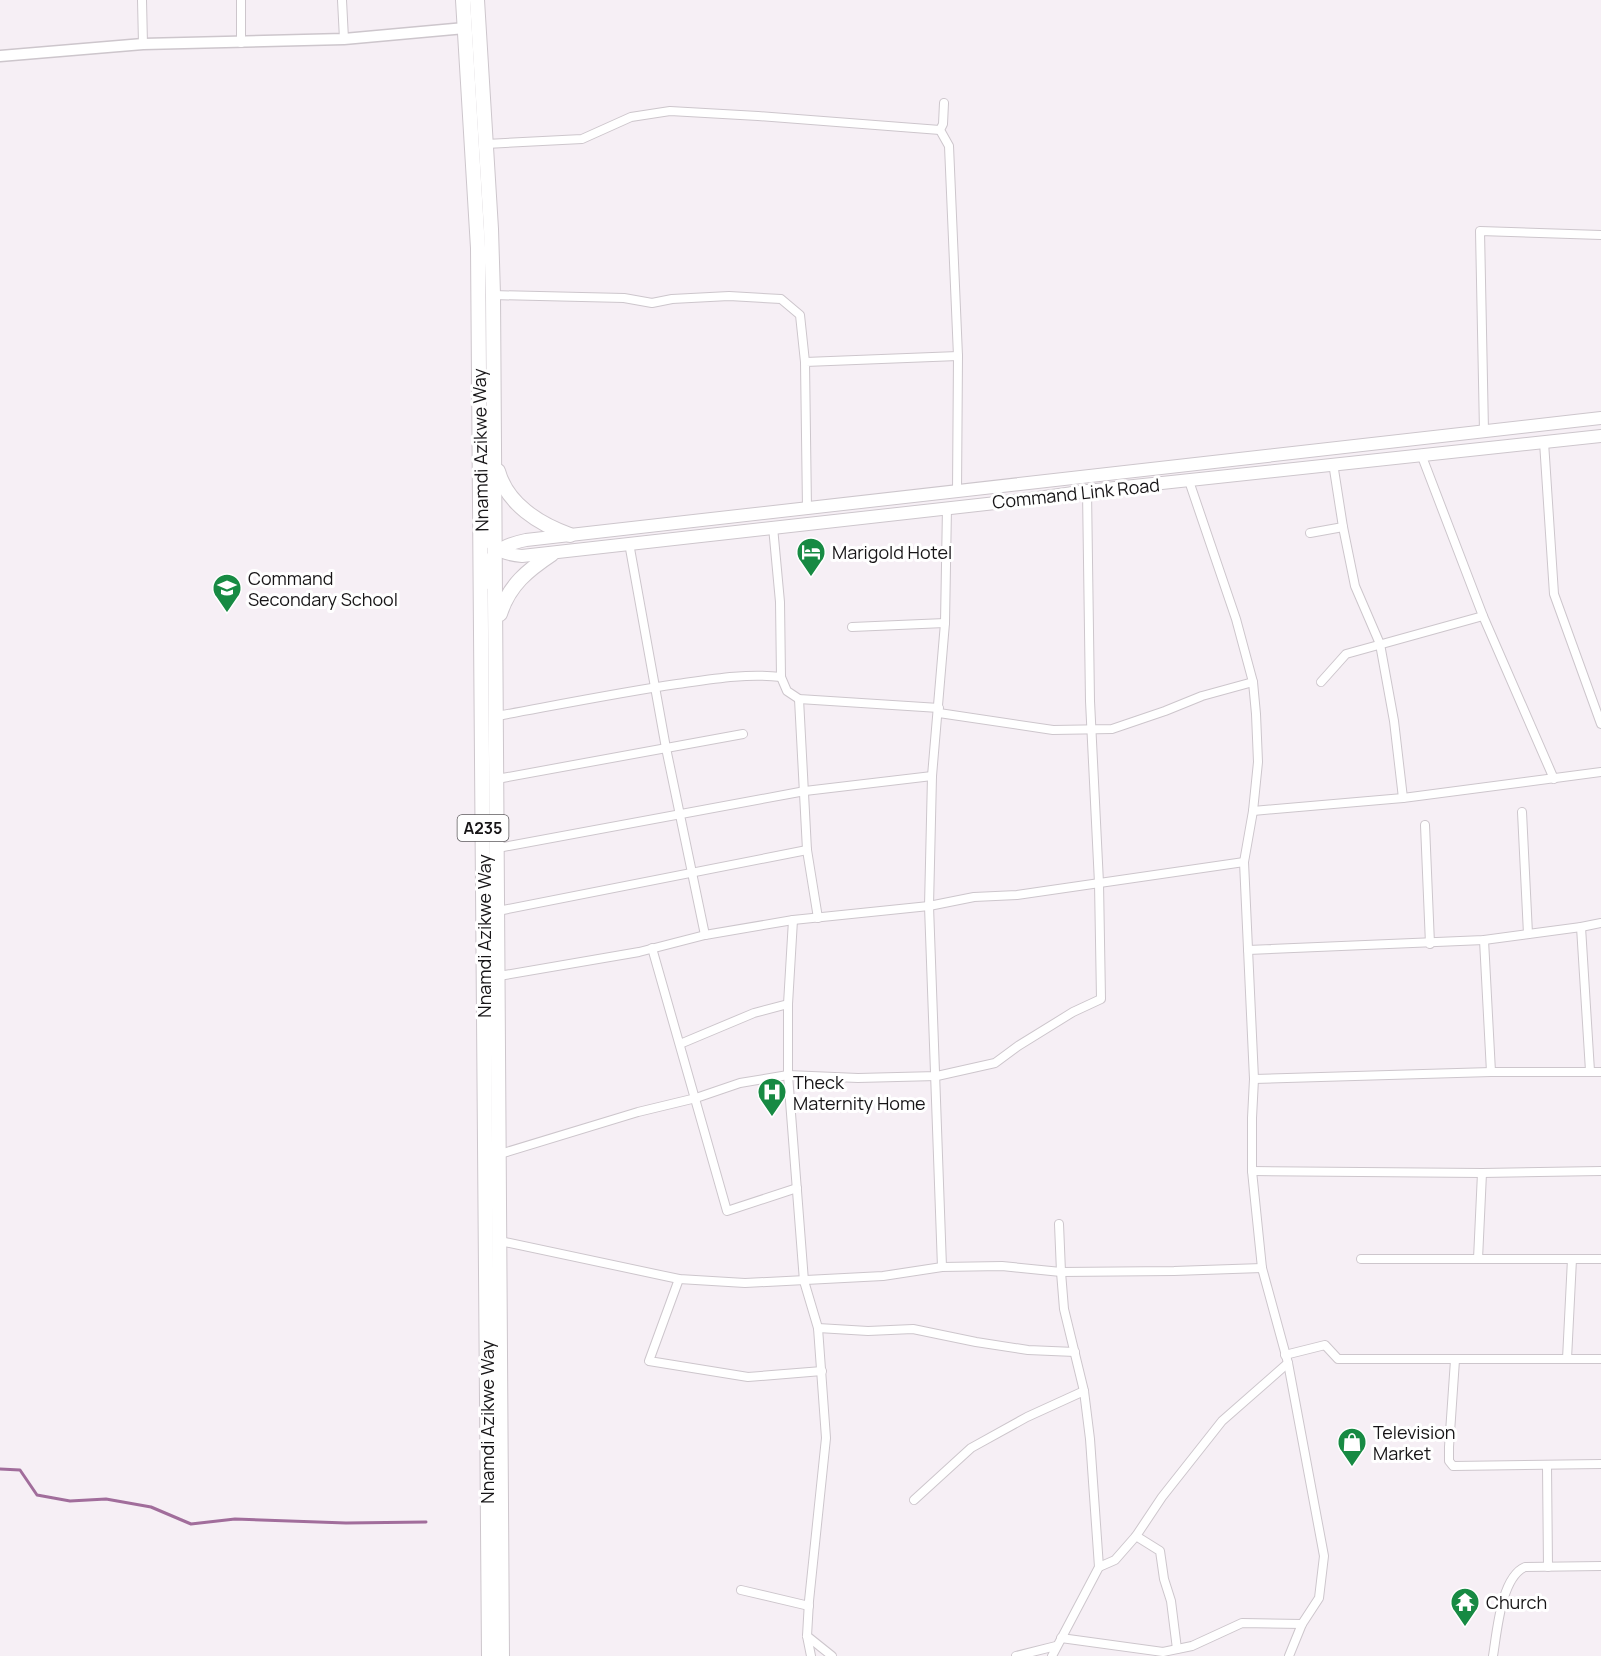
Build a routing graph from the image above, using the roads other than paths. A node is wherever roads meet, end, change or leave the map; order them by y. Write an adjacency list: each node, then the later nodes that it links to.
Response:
1 (142, 0): 9 (street)
2 (241, 0): 8 (street)
3 (342, 0): 7 (street)
4 (463, 0): 6 (highway, Nnamdi Azikwe Way / A235)
5 (477, 0): 13 (highway, Nnamdi Azikwe Way / A235)
6 (465, 28): 7 (street); 32 (highway, Nnamdi Azikwe Way / A235)
7 (344, 39): 8 (street)
8 (241, 43): 9 (street)
9 (143, 44): 10 (street)
10 (0, 56)
11 (944, 103): 12 (street)
12 (940, 130): 13 (street); 16 (street)
13 (486, 144): 15 (highway, Nnamdi Azikwe Way / A235)
14 (1601, 235): 19 (street)
15 (493, 295): 17 (street); 22 (highway, Nnamdi Azikwe Way / A235)
16 (958, 356): 17 (street); 28 (street)
17 (805, 362): 31 (street)
18 (1601, 418): 19 (main road, Command Link Road)
19 (1484, 431): 26 (main road, Command Link Road)
20 (1601, 436): 21 (main road, Command Link Road)
21 (1544, 442): 23 (main road, Command Link Road); 53 (street)
22 (494, 448): 36 (highway); 38 (highway, Nnamdi Azikwe Way / A235)
23 (1421, 454): 24 (main road, Command Link Road); 41 (street)
24 (1333, 464): 25 (main road, Command Link Road); 33 (street)
25 (1189, 481): 27 (main road, Command Link Road); 47 (street)
26 (1029, 484): 28 (main road, Command Link Road); 29 (main road)
27 (1087, 491): 29 (main road, Command Link Road); 54 (street)
28 (957, 492): 31 (main road, Command Link Road)
29 (1031, 499): 30 (main road, Command Link Road)
30 (947, 507): 34 (main road, Command Link Road); 42 (street)
31 (807, 509): 36 (main road, Command Link Road)
32 (481, 521): 38 (main road); 40 (highway, Nnamdi Azikwe Way / A235)
33 (1343, 526): 35 (street); 45 (street)
34 (773, 527): 37 (main road, Command Link Road); 46 (street)
35 (1310, 533)
36 (570, 535): 38 (main road, Command Link Road)
37 (629, 543): 39 (main road, Command Link Road); 49 (street)
38 (496, 550): 39 (main road, Command Link Road); 40 (main road); 44 (highway, Nnamdi Azikwe Way / A235)
39 (552, 554): 44 (highway)
40 (482, 597): 133 (highway, Nnamdi Azikwe Way / A235)
41 (1483, 616): 45 (street); 60 (street)
42 (945, 623): 43 (street); 51 (street)
43 (852, 627)
44 (496, 640): 52 (highway, Nnamdi Azikwe Way / A235)
45 (1380, 644): 48 (street); 62 (street)
46 (781, 677): 49 (street); 50 (street)
47 (1253, 682): 54 (street); 63 (street)
48 (1321, 682)
49 (655, 687): 52 (street); 56 (street)
50 (799, 699): 51 (street); 61 (street)
51 (939, 711): 54 (street); 58 (street)
52 (497, 716): 59 (highway, Nnamdi Azikwe Way / A235)
53 (1601, 724)
54 (1092, 728): 71 (street)
55 (743, 734): 56 (street)
56 (666, 748): 59 (street); 65 (street)
57 (1601, 772): 60 (street)
58 (932, 776): 61 (street); 72 (street)
59 (497, 779): 67 (highway, Nnamdi Azikwe Way / A235)
60 (1554, 779): 62 (street)
61 (805, 791): 65 (street); 68 (street)
62 (1403, 798): 63 (street)
63 (1253, 811): 69 (street)
64 (1522, 812): 78 (street)
65 (678, 813): 67 (street); 70 (street)
66 (1425, 825): 81 (street)
67 (498, 848): 73 (highway, Nnamdi Azikwe Way / A235)
68 (807, 850): 70 (street); 74 (street)
69 (1244, 862): 71 (street); 83 (street)
70 (693, 871): 73 (street); 79 (street)
71 (1099, 882): 72 (street); 91 (street)
72 (929, 906): 74 (street); 91 (street)
73 (498, 911): 84 (highway, Nnamdi Azikwe Way / A235)
74 (818, 918): 75 (street)
75 (793, 920): 79 (street); 85 (street)
76 (1601, 922): 77 (street)
77 (1581, 927): 78 (street); 87 (street)
78 (1528, 934): 80 (street)
79 (705, 935): 82 (street)
80 (1484, 940): 81 (street); 88 (street)
81 (1430, 944): 83 (street)
82 (652, 948): 84 (street); 86 (street)
83 (1248, 950): 92 (street)
84 (499, 976): 94 (highway, Nnamdi Azikwe Way / A235)
85 (788, 1004): 86 (street); 90 (street)
86 (680, 1044): 93 (street)
87 (1590, 1071): 88 (street); 89 (street)
88 (1491, 1072): 92 (street)
89 (1601, 1072)
90 (788, 1075): 91 (street); 93 (street); 98 (street)
91 (937, 1076): 105 (street)
92 (1254, 1079): 95 (street)
93 (696, 1098): 94 (street); 98 (street)
94 (500, 1154): 100 (highway, Nnamdi Azikwe Way / A235)
95 (1252, 1171): 97 (street); 106 (street)
96 (1601, 1171): 97 (street)
97 (1482, 1173): 103 (street)
98 (797, 1188): 109 (street)
99 (1059, 1224): 107 (street)
100 (500, 1241): 108 (street); 134 (highway, Nnamdi Azikwe Way / A235)
101 (1601, 1258): 104 (street)
102 (1361, 1259): 103 (street)
103 (1478, 1259): 104 (street)
104 (1572, 1259): 113 (street)
105 (942, 1267): 107 (street); 109 (street)
106 (1262, 1268): 107 (street); 112 (street)
107 (1060, 1272): 111 (street)
108 (679, 1279): 109 (street); 116 (street)
109 (804, 1281): 110 (street)
110 (818, 1328): 111 (street); 116 (street)
111 (1075, 1352): 117 (street)
112 (1286, 1359): 115 (street); 121 (street); 127 (street)
113 (1567, 1359): 114 (street); 115 (street)
114 (1601, 1359)
115 (1455, 1360): 119 (street)
116 (822, 1371): 126 (street)
117 (1084, 1391): 120 (street); 123 (street)
118 (1601, 1464): 119 (street)
119 (1547, 1466): 124 (street)
120 (914, 1500)
121 (1137, 1536): 123 (street); 131 (street)
122 (1601, 1566): 124 (street)
123 (1099, 1567): 129 (street)
124 (1548, 1567): 140 (street)
125 (741, 1590): 126 (street)
126 (809, 1606): 128 (street)
127 (1302, 1624): 131 (street); 139 (street)
128 (807, 1636): 135 (street); 136 (street)
129 (1061, 1638): 130 (street); 132 (street)
130 (1056, 1646): 137 (street); 138 (street)
131 (1177, 1649): 132 (street)
132 (1163, 1654)
133 (489, 1656)
134 (502, 1656)
135 (811, 1656)
136 (832, 1656)
137 (1016, 1656)
138 (1052, 1656)
139 (1289, 1656)
140 (1493, 1656)

